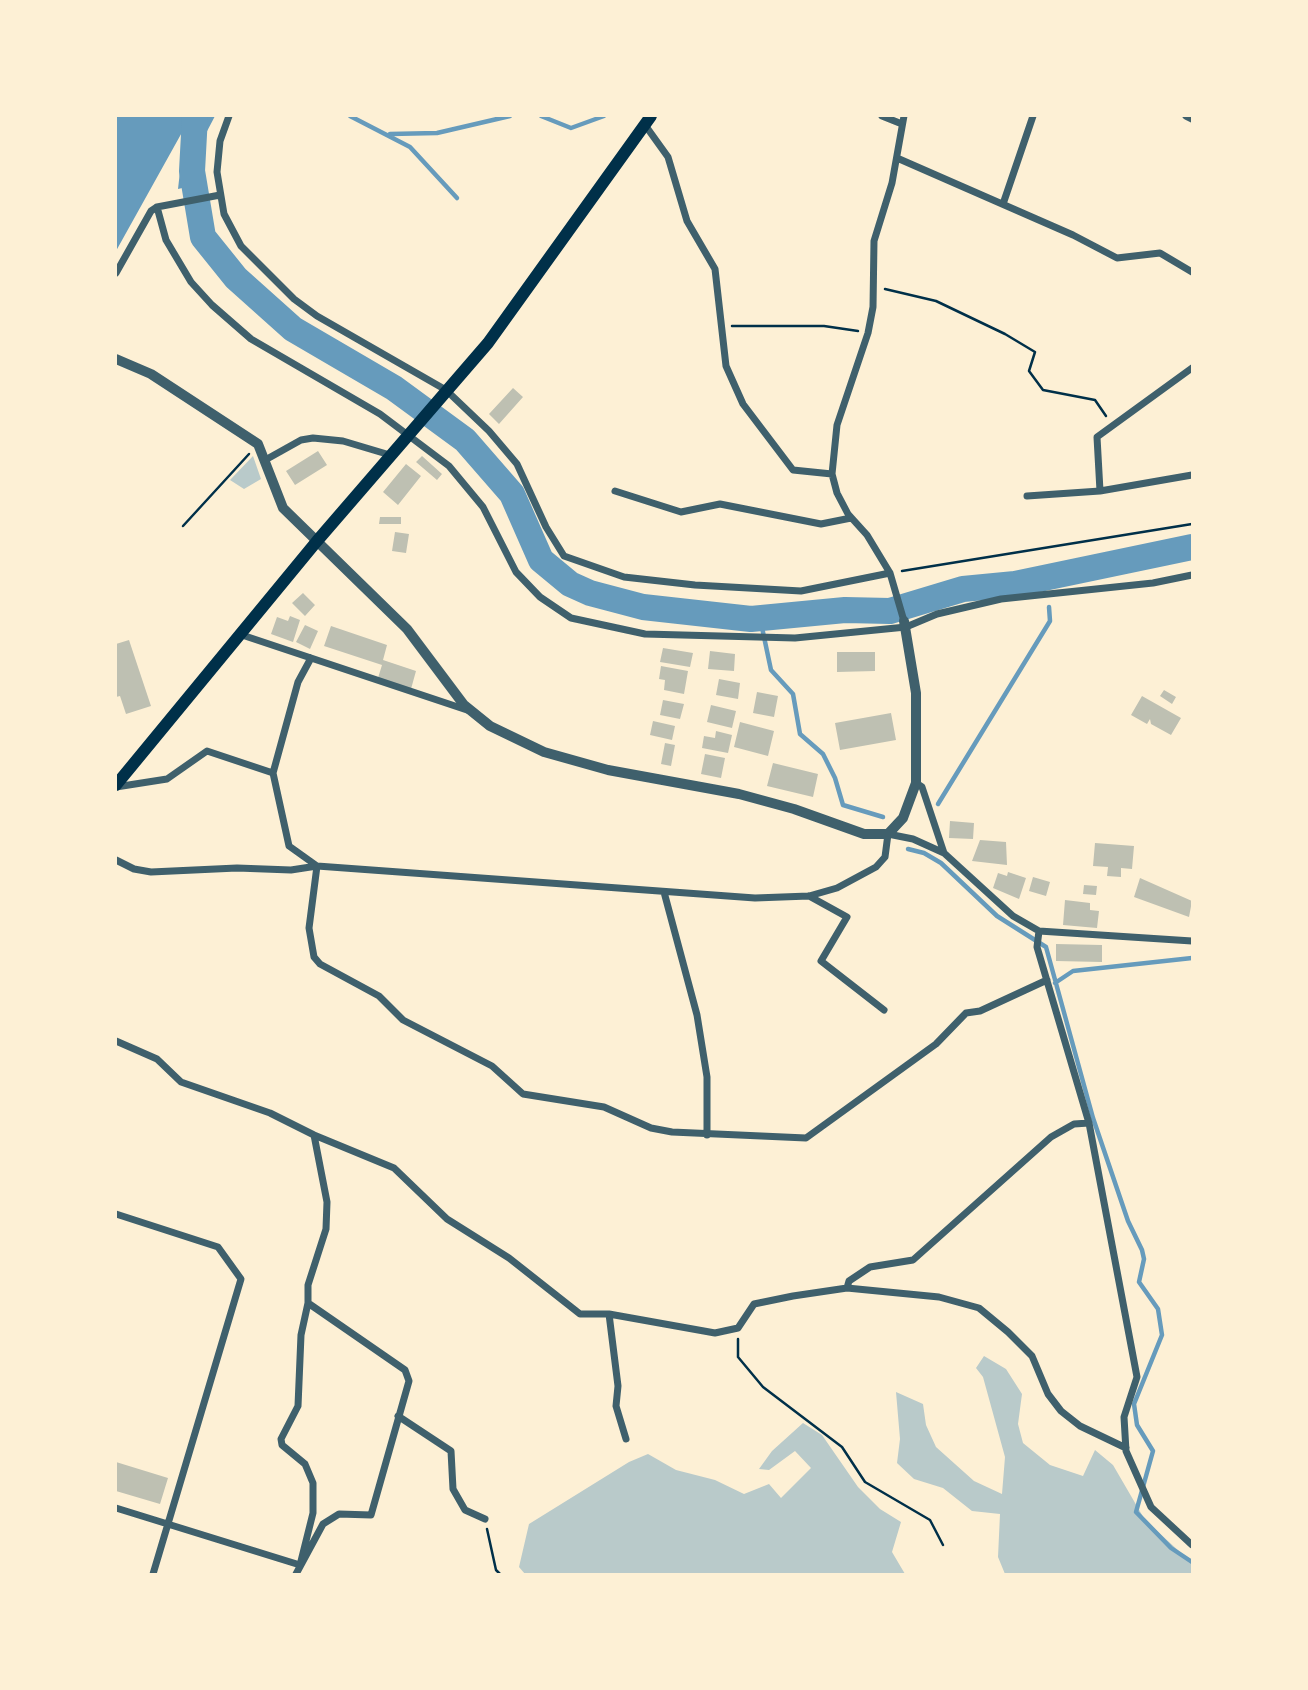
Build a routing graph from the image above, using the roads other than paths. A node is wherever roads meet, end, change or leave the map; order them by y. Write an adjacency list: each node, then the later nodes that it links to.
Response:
1 (229, 116): 9 (street)
2 (881, 116): 7 (street)
3 (1033, 116): 10 (street)
4 (1186, 116): 5 (street)
5 (1192, 119)
6 (648, 120): 16 (main road); 20 (street)
7 (903, 120): 8 (street)
8 (897, 158): 10 (street); 20 (street)
9 (220, 195): 11 (street); 16 (street)
10 (1003, 204): 12 (street)
11 (157, 207): 13 (street); 17 (street)
12 (1192, 272)
13 (116, 273)
14 (116, 359): 19 (street)
15 (1192, 369): 23 (street)
16 (444, 393): 17 (main road); 27 (street)
17 (411, 431): 18 (main road); 29 (street)
18 (390, 455): 19 (street); 26 (main road)
19 (267, 459): 26 (street)
20 (832, 474): 25 (street)
21 (1192, 475): 23 (street)
22 (615, 491): 25 (street)
23 (1100, 492): 24 (street)
24 (1027, 496)
25 (851, 518): 27 (street)
26 (317, 541): 30 (main road); 32 (street)
27 (890, 573): 29 (street)
28 (1192, 575): 29 (street)
29 (905, 624): 34 (street)
30 (242, 635): 31 (street); 35 (main road)
31 (311, 658): 32 (street); 33 (street)
32 (470, 711): 36 (street)
33 (273, 773): 35 (street); 39 (street)
34 (916, 783): 36 (street); 37 (street)
35 (116, 786)
36 (888, 834): 37 (street); 41 (street)
37 (944, 853): 42 (street)
38 (116, 860): 39 (street)
39 (317, 866): 40 (street); 49 (street)
40 (664, 892): 41 (street); 49 (street)
41 (809, 896): 45 (street)
42 (1039, 934): 43 (street); 44 (street)
43 (1192, 941)
44 (1047, 980): 47 (street); 49 (street)
45 (884, 1010)
46 (116, 1044): 48 (street)
47 (1088, 1123): 51 (street); 56 (street)
48 (314, 1135): 52 (street); 53 (street)
49 (707, 1135)
50 (116, 1214): 59 (street)
51 (847, 1288): 53 (street); 56 (street)
52 (308, 1303): 54 (street); 61 (street)
53 (610, 1314): 55 (street)
54 (398, 1416): 58 (street); 61 (street)
55 (626, 1439)
56 (1126, 1448): 60 (street)
57 (116, 1508): 59 (street)
58 (485, 1519)
59 (169, 1525): 61 (street); 62 (street)
60 (1192, 1545)
61 (300, 1565): 63 (street)
62 (153, 1574)
63 (296, 1574)

